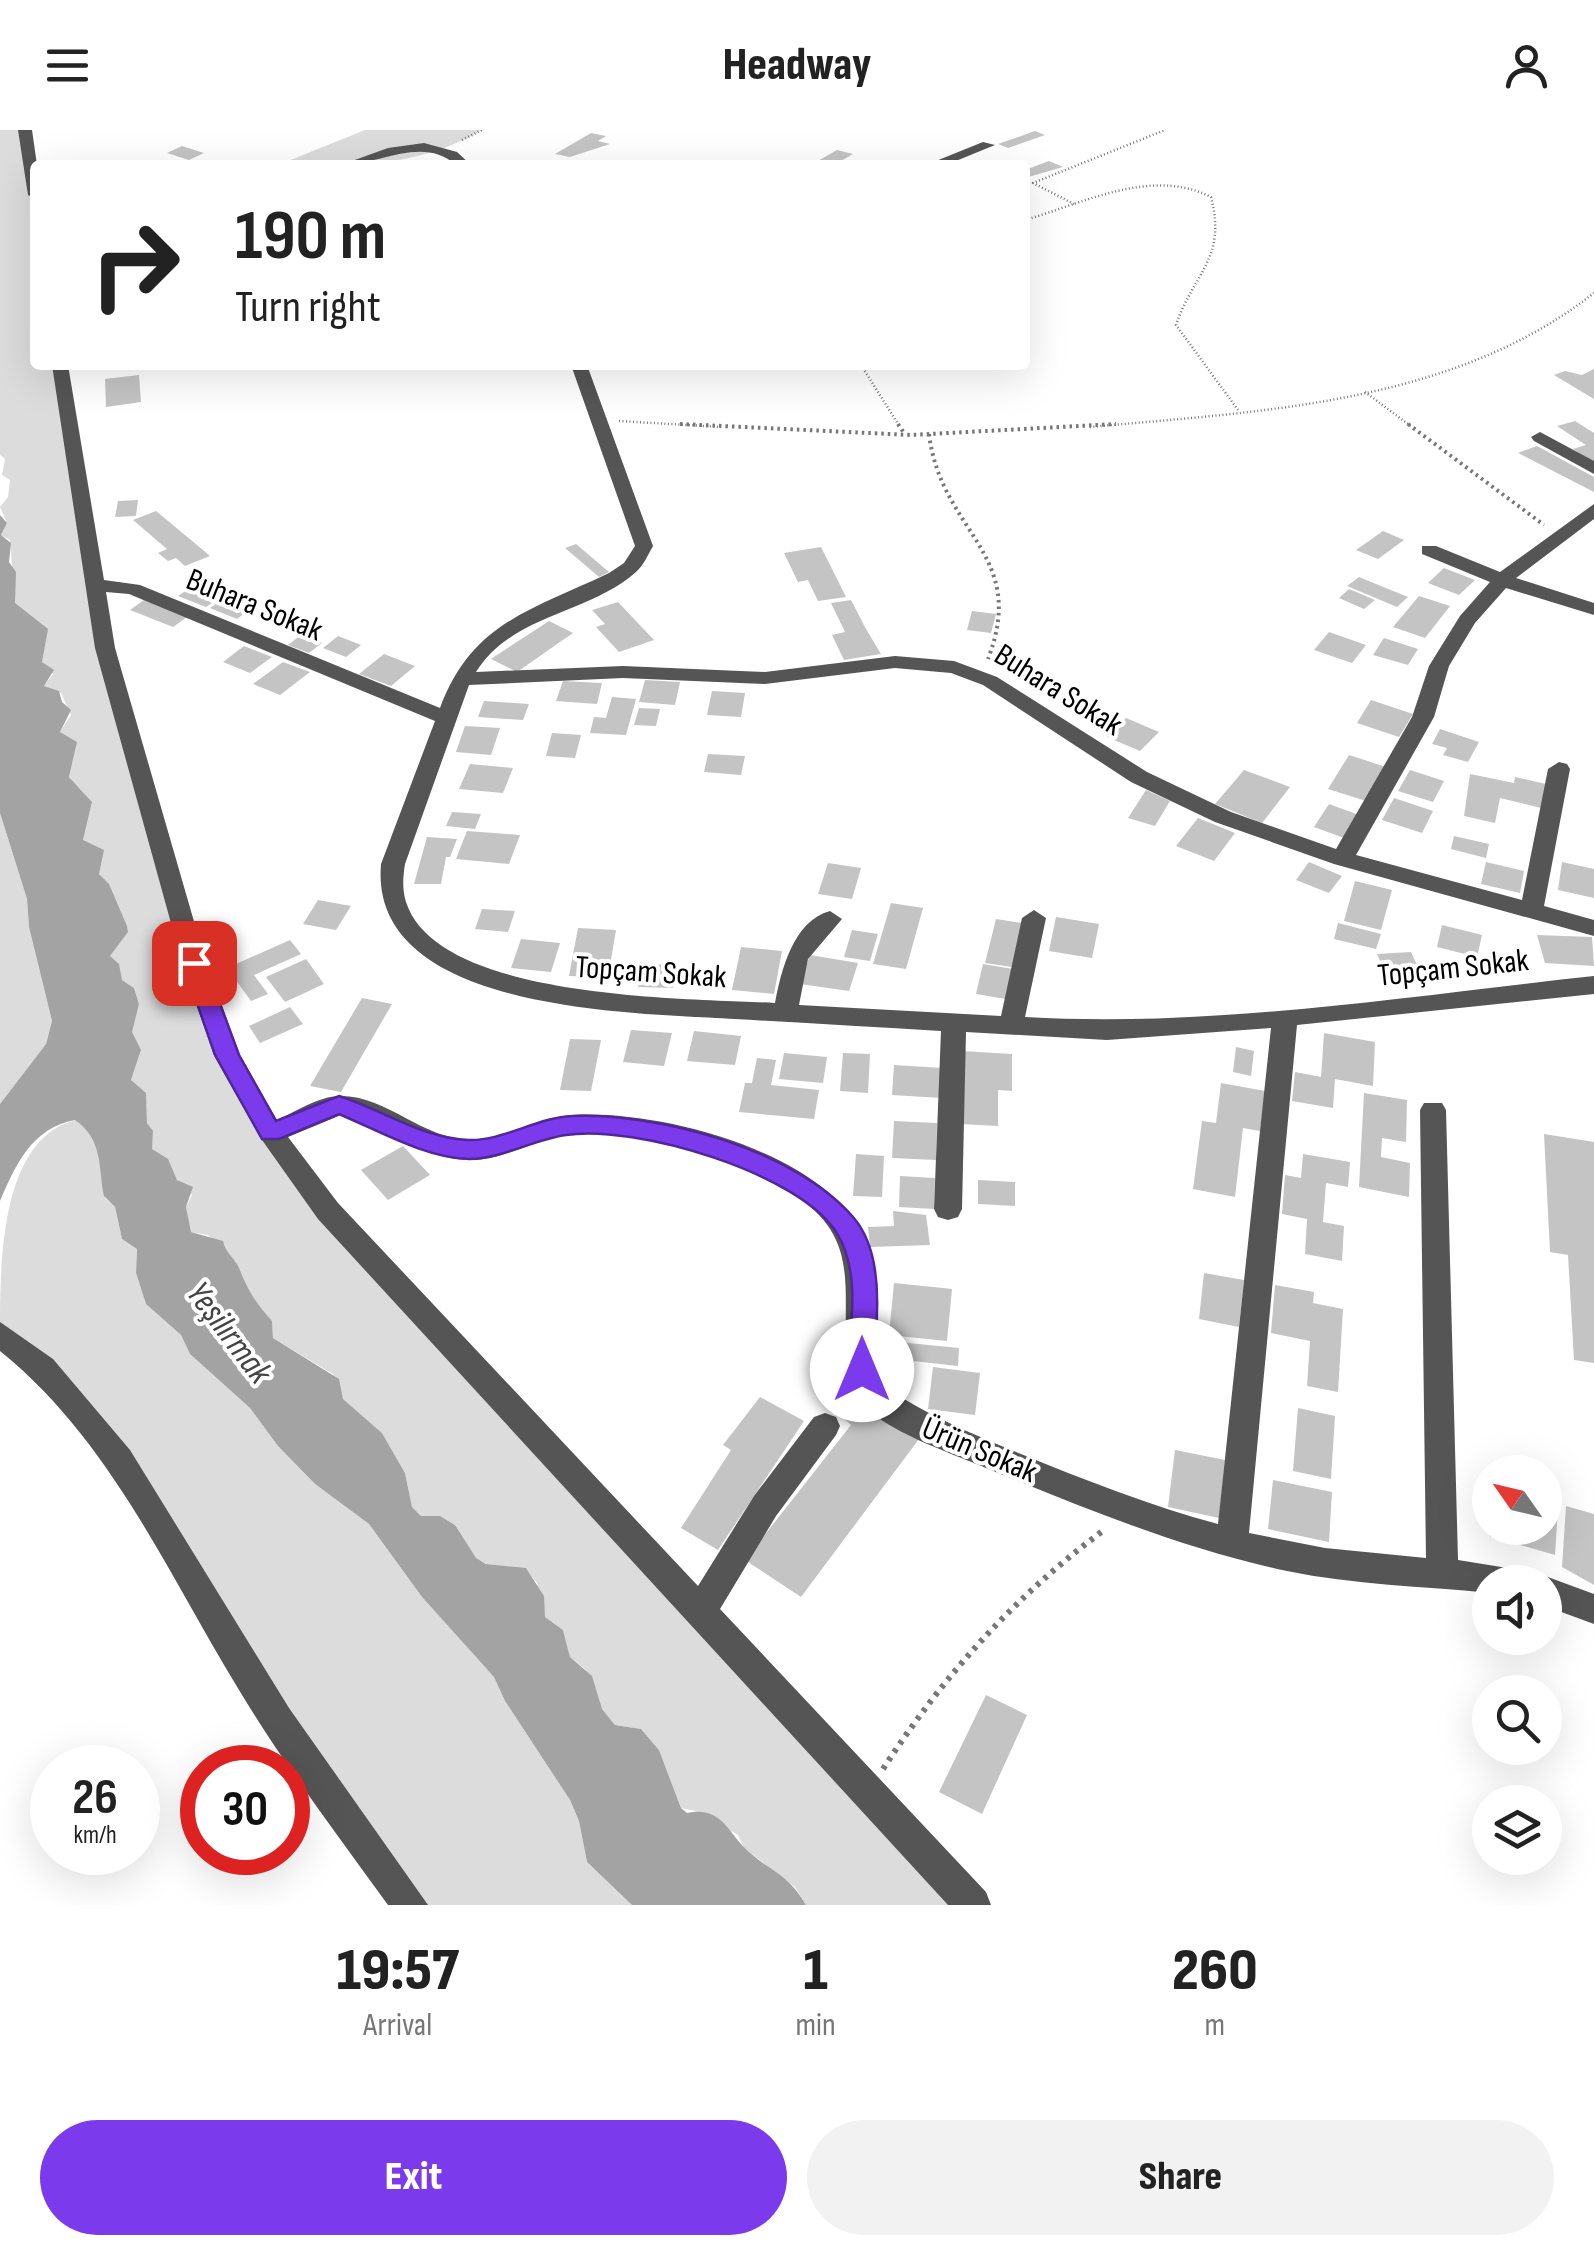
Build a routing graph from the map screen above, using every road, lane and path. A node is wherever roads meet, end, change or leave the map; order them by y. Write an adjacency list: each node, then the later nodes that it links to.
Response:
1 (25, 130): 4 (street)
2 (1165, 130): 8 (path)
3 (988, 145): 7 (street)
4 (30, 160)
5 (367, 160): 6 (street)
6 (459, 160)
7 (948, 160)
8 (1076, 206): 9 (path); 15 (path)
9 (1030, 219)
10 (1594, 294): 14 (path)
11 (61, 370): 25 (street)
12 (581, 370): 16 (street, Topçam Sokak)
13 (863, 370): 17 (path)
14 (1365, 392): 15 (path); 22 (path)
15 (1238, 410): 18 (path)
16 (600, 420): 17 (path); 28 (street, Topçam Sokak)
17 (904, 433): 18 (path)
18 (929, 434): 27 (path)
19 (1540, 437): 20 (street)
20 (1594, 469)
21 (1594, 510): 22 (street)
22 (1559, 536): 24 (street)
23 (1429, 550): 24 (street)
24 (1502, 580): 26 (street); 31 (street)
25 (92, 585): 29 (street, Buhara Sokak); 42 (street)
26 (1594, 609)
27 (980, 676): 28 (street, Buhara Sokak); 31 (street, Buhara Sokak)
28 (461, 679): 29 (street, Topçam Sokak)
29 (446, 718): 37 (street, Topçam Sokak)
30 (1559, 769): 32 (street)
31 (1342, 859): 32 (street, Buhara Sokak)
32 (1532, 910): 35 (street, Buhara Sokak)
33 (1034, 918): 40 (street)
34 (830, 919): 37 (street)
35 (1594, 928)
36 (1594, 985): 38 (street, Topçam Sokak)
37 (784, 1012): 39 (street, Topçam Sokak)
38 (1285, 1018): 40 (street, Topçam Sokak); 47 (street)
39 (954, 1022): 40 (street, Topçam Sokak); 43 (street)
40 (1011, 1026)
41 (1433, 1110): 48 (street)
42 (271, 1133): 46 (street, Ürün Sokak); 52 (street)
43 (948, 1208)
44 (0, 1334): 54 (street)
45 (824, 1426): 52 (street)
46 (1130, 1512): 47 (street, Ürün Sokak); 53 (path)
47 (1232, 1544): 48 (street, Ürün Sokak)
48 (1442, 1570): 49 (street, Ürün Sokak)
49 (1472, 1575)
50 (1562, 1597): 51 (street)
51 (1594, 1609)
52 (700, 1612): 53 (street)
53 (869, 1793): 55 (street)
54 (410, 1905)
55 (973, 1905)

